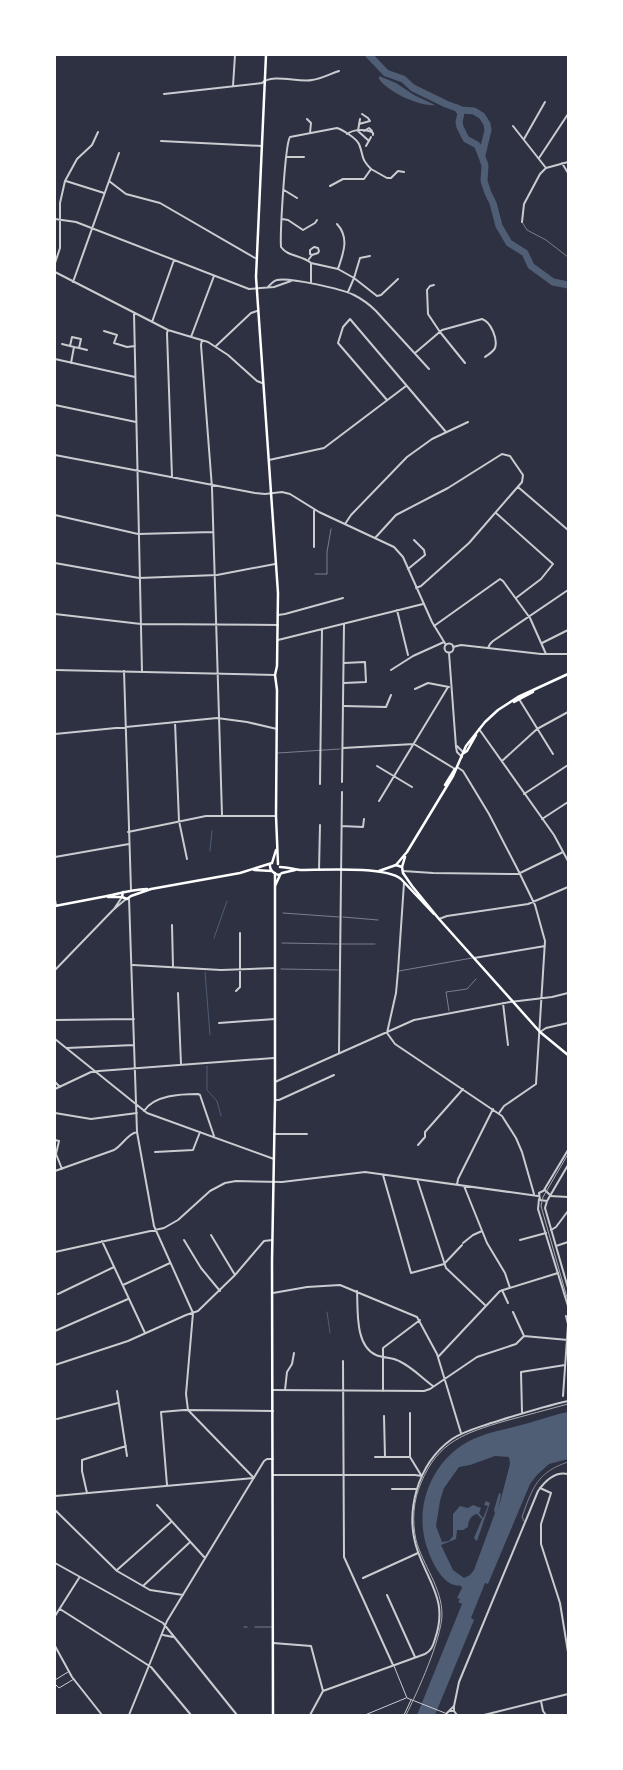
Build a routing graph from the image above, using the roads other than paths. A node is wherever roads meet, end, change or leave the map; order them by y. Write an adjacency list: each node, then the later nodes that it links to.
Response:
1 (235, 55): 5 (street)
2 (266, 55): 4 (main road)
3 (338, 71): 4 (street)
4 (265, 80): 5 (street); 21 (main road)
5 (232, 86): 6 (street)
6 (164, 94)
7 (545, 102): 18 (street)
8 (362, 114): 12 (street)
9 (568, 114): 26 (street)
10 (307, 119): 16 (street)
11 (360, 119): 12 (street)
12 (359, 124): 14 (street)
13 (513, 126): 18 (street)
14 (358, 131): 17 (street); 20 (street); 20 (street)
15 (98, 132): 33 (street)
16 (310, 132): 17 (street); 24 (street)
17 (348, 134): 30 (street)
18 (524, 139): 26 (street)
19 (161, 141): 21 (street)
20 (369, 141): 22 (street)
21 (262, 146): 49 (main road)
22 (366, 146)
23 (119, 153): 34 (street)
24 (286, 157): 25 (street); 36 (street)
25 (304, 157)
26 (539, 158): 29 (street)
27 (568, 162): 28 (street)
28 (562, 163): 29 (street); 32 (street)
29 (546, 168): 43 (street)
30 (371, 169): 31 (street); 35 (street)
31 (404, 172)
32 (568, 172)
33 (65, 181): 37 (street); 40 (street)
34 (110, 181): 37 (street); 49 (street)
35 (330, 186)
36 (284, 190): 38 (street); 41 (street)
37 (104, 193): 45 (street)
38 (297, 198)
39 (55, 219): 40 (street)
40 (60, 219): 45 (street); 52 (street)
41 (282, 219): 42 (street); 51 (street)
42 (317, 220)
43 (522, 222): 48 (lane)
44 (337, 224): 54 (street)
45 (92, 228): 50 (street); 60 (street)
46 (312, 255): 51 (street)
47 (370, 256): 57 (street)
48 (568, 257)
49 (255, 258): 64 (main road)
50 (174, 260): 56 (street); 68 (street)
51 (308, 260): 53 (street)
52 (55, 263)
53 (311, 263): 54 (street); 61 (street)
54 (338, 270): 57 (street)
55 (55, 272): 60 (street)
56 (214, 276): 64 (street); 74 (street)
57 (354, 278): 58 (street); 65 (street)
58 (398, 279)
59 (291, 281): 61 (street); 63 (street); 63 (street)
60 (73, 282): 67 (street)
61 (311, 282): 65 (street)
62 (434, 285): 71 (street)
63 (268, 287): 64 (street)
64 (256, 288): 66 (main road)
65 (348, 292): 83 (street)
66 (258, 311): 79 (street); 90 (main road)
67 (134, 312): 68 (street); 78 (street)
68 (152, 322): 69 (street)
69 (168, 330): 74 (street); 100 (street)
70 (104, 331): 78 (street)
71 (440, 332): 83 (street); 84 (street); 87 (street)
72 (68, 334): 73 (street)
73 (72, 337): 77 (street); 81 (street)
74 (191, 337): 75 (street)
75 (202, 340): 79 (street); 101 (street)
76 (62, 344): 77 (street)
77 (70, 346): 80 (street)
78 (134, 346): 89 (street)
79 (216, 346): 90 (street)
80 (74, 347): 81 (street); 86 (street)
81 (78, 348): 82 (street)
82 (87, 350)
83 (415, 353): 88 (street)
84 (486, 357)
85 (55, 359): 86 (street)
86 (71, 362): 89 (street)
87 (466, 363)
88 (428, 369)
89 (135, 377): 94 (street)
90 (262, 383): 98 (main road)
91 (407, 385): 92 (street); 92 (street); 96 (street)
92 (387, 400): 98 (street)
93 (55, 405): 94 (street)
94 (136, 422): 99 (street)
95 (468, 422): 96 (street)
96 (446, 432): 107 (street)
97 (55, 455): 99 (street)
98 (268, 460): 103 (main road)
99 (137, 471): 100 (street); 111 (street)
100 (172, 477): 101 (street)
101 (211, 485): 103 (street); 110 (street)
102 (518, 487): 105 (street); 109 (street); 112 (street)
103 (271, 493): 104 (street); 116 (main road)
104 (314, 510): 107 (street); 114 (street)
105 (496, 512): 121 (street); 124 (street)
106 (55, 515): 111 (street)
107 (345, 524): 112 (street)
108 (331, 529): 118 (lane)
109 (568, 530)
110 (213, 532): 111 (street); 119 (street)
111 (138, 534): 120 (street)
112 (375, 538): 117 (street)
113 (414, 540): 117 (street)
114 (314, 547)
115 (55, 563): 120 (street)
116 (276, 564): 119 (street); 128 (main road)
117 (408, 569): 121 (street)
118 (315, 574)
119 (214, 575): 120 (street); 131 (street)
120 (139, 578): 130 (street)
121 (416, 588): 125 (street)
122 (568, 590): 129 (street)
123 (343, 598): 128 (street)
124 (516, 598): 129 (street); 134 (street)
125 (423, 604): 126 (street); 134 (street)
126 (397, 610): 132 (street); 145 (street)
127 (55, 614): 130 (street)
128 (278, 615): 133 (main road)
129 (529, 616): 138 (street); 141 (street)
130 (141, 624): 131 (street); 150 (street)
131 (216, 624): 133 (street); 151 (street)
132 (344, 624): 135 (street); 146 (street)
133 (278, 625): 137 (main road)
134 (434, 626): 139 (street)
135 (322, 629): 137 (street); 171 (street)
136 (568, 630): 138 (street)
137 (278, 640): 153 (main road)
138 (542, 643): 143 (street)
139 (445, 644): 140 (street); 142 (street); 148 (street)
140 (453, 647): 141 (street); 142 (street)
141 (488, 648): 143 (street)
142 (449, 652): 155 (street)
143 (546, 654): 144 (street)
144 (568, 654)
145 (408, 655)
146 (344, 663): 154 (street); 154 (street)
147 (55, 670): 149 (street)
148 (391, 670)
149 (124, 671): 150 (street); 163 (street)
150 (142, 672): 151 (street)
151 (218, 674): 153 (street); 161 (street)
152 (568, 674): 158 (main road)
153 (275, 675): 164 (main road)
154 (344, 682): 159 (street)
155 (450, 688): 156 (street); 168 (street); 169 (street)
156 (415, 689)
157 (391, 695): 159 (street)
158 (519, 698): 165 (main road); 166 (street)
159 (344, 706): 170 (street)
160 (568, 712): 166 (street)
161 (218, 718): 162 (street); 164 (street); 188 (street)
162 (174, 722): 163 (street); 192 (street)
163 (125, 727): 167 (street); 195 (street)
164 (277, 729): 173 (main road)
165 (479, 729): 172 (main road); 176 (street)
166 (537, 729): 174 (street); 176 (street)
167 (55, 734)
168 (414, 744): 170 (street); 179 (street); 180 (street)
169 (456, 744): 172 (street); 175 (street)
170 (343, 748): 171 (lane); 181 (street)
171 (321, 750): 173 (lane); 182 (street)
172 (464, 752): 175 (main road)
173 (277, 753): 189 (main road)
174 (553, 754)
175 (462, 757): 179 (main road)
176 (502, 761): 185 (street)
177 (568, 765): 185 (street)
178 (377, 766): 180 (street)
179 (456, 768): 198 (main road); 214 (street)
180 (394, 776): 183 (street); 186 (street)
181 (342, 782)
182 (320, 784)
183 (412, 788)
184 (342, 792): 194 (street)
185 (524, 794): 191 (street)
186 (379, 801)
187 (568, 802): 191 (street)
188 (222, 815): 189 (street); 192 (street)
189 (276, 816): 197 (main road)
190 (364, 819): 194 (street)
191 (542, 819): 199 (street)
192 (179, 821): 195 (street); 201 (street)
193 (320, 825): 209 (street)
194 (342, 826): 210 (street)
195 (128, 832): 196 (street)
196 (129, 844): 200 (street); 224 (street)
197 (276, 849): 203 (main road); 204 (main road)
198 (408, 852): 205 (main road); 206 (main road)
199 (563, 852): 202 (street); 214 (street)
200 (55, 857)
201 (187, 858)
202 (568, 862)
203 (271, 863): 204 (main road); 207 (main road); 211 (main road)
204 (279, 866): 208 (main road); 211 (main road); 215 (main road); 216 (main road)
205 (395, 866): 206 (main road); 212 (main road); 217 (main road)
206 (402, 867): 213 (main road)
207 (252, 870): 211 (main road); 224 (main road)
208 (296, 870): 209 (main road); 216 (main road)
209 (319, 870): 210 (main road)
210 (341, 870): 212 (main road); 232 (street)
211 (272, 871): 215 (main road)
212 (379, 872): 217 (main road)
213 (403, 872): 214 (street); 217 (main road); 233 (main road)
214 (519, 873): 228 (street)
215 (275, 874): 216 (main road); 220 (main road)
216 (281, 874): 220 (main road)
217 (396, 875): 218 (main road)
218 (404, 882): 221 (main road); 223 (street)
219 (568, 887): 228 (street)
220 (274, 888): 244 (main road)
221 (411, 890): 223 (street); 233 (main road)
222 (123, 892): 224 (main road); 225 (main road); 226 (main road)
223 (404, 894): 249 (street)
224 (129, 895): 226 (main road); 230 (street); 242 (street)
225 (104, 897): 226 (main road); 229 (main road)
226 (122, 897): 230 (street)
227 (55, 900): 229 (street)
228 (533, 902): 233 (street); 240 (street)
229 (55, 905)
230 (113, 910): 246 (street)
231 (283, 913): 232 (lane)
232 (341, 917): 234 (lane); 238 (street)
233 (439, 919): 241 (main road)
234 (378, 920)
235 (172, 925): 243 (street)
236 (240, 933): 247 (street)
237 (282, 943): 238 (lane)
238 (340, 944): 239 (lane); 248 (street)
239 (375, 944)
240 (545, 946): 241 (street); 254 (street)
241 (474, 958): 249 (lane); 255 (main road)
242 (132, 965): 243 (street); 258 (street)
243 (173, 967): 247 (street)
244 (275, 968): 247 (street); 259 (main road)
245 (281, 969): 248 (lane)
246 (55, 970)
247 (240, 970): 251 (street)
248 (340, 970): 269 (street)
249 (398, 971): 263 (street)
250 (476, 979): 257 (lane)
251 (236, 991)
252 (178, 993): 272 (street)
253 (568, 993): 254 (street)
254 (542, 998): 255 (street); 264 (street)
255 (513, 1001): 256 (street); 264 (main road)
256 (503, 1003): 257 (street); 267 (street)
257 (450, 1013): 263 (street)
258 (134, 1019): 260 (street); 266 (street)
259 (275, 1019): 261 (street); 271 (main road)
260 (55, 1020)
261 (219, 1023)
262 (568, 1023): 264 (street)
263 (387, 1031): 269 (street); 280 (street)
264 (540, 1032): 270 (main road); 287 (street)
265 (55, 1039): 268 (street)
266 (135, 1045): 268 (street); 273 (street)
267 (508, 1045)
268 (67, 1048): 274 (street)
269 (339, 1053): 277 (street)
270 (568, 1055)
271 (274, 1058): 272 (street); 277 (main road)
272 (181, 1064): 273 (street)
273 (136, 1068): 274 (street); 282 (street)
274 (95, 1071): 278 (street); 282 (street)
275 (334, 1075): 281 (street)
276 (55, 1082): 278 (street)
277 (275, 1082): 281 (main road)
278 (60, 1086): 279 (street)
279 (55, 1089)
280 (463, 1089): 283 (street); 294 (street)
281 (275, 1100): 290 (main road)
282 (137, 1104): 284 (street); 286 (street)
283 (494, 1109): 287 (street); 305 (street)
284 (144, 1111): 289 (street); 292 (street)
285 (55, 1113): 286 (street)
286 (137, 1113): 288 (street)
287 (500, 1113): 308 (street)
288 (137, 1132): 300 (street); 315 (street)
289 (200, 1132): 292 (street); 296 (street)
290 (274, 1134): 291 (street); 298 (main road)
291 (307, 1134)
292 (214, 1137): 298 (street)
293 (55, 1140): 297 (street)
294 (418, 1145)
295 (568, 1150): 307 (street)
296 (155, 1152)
297 (56, 1154): 300 (street)
298 (274, 1159): 304 (main road)
299 (568, 1164): 310 (street)
300 (62, 1169): 301 (street)
301 (55, 1171)
302 (382, 1174): 303 (street); 304 (street); 328 (street)
303 (417, 1179): 305 (street); 328 (street)
304 (273, 1181): 315 (street); 321 (main road)
305 (457, 1185): 306 (street)
306 (464, 1185): 308 (street); 317 (street)
307 (544, 1190): 309 (street); 310 (street)
308 (534, 1194): 309 (street)
309 (538, 1196): 312 (street)
310 (550, 1196): 311 (street); 313 (street)
311 (568, 1197)
312 (539, 1199): 313 (street); 318 (street)
313 (547, 1201): 316 (street)
314 (568, 1211): 316 (street)
315 (155, 1230): 323 (street); 327 (street)
316 (551, 1230): 325 (street)
317 (482, 1231): 328 (street); 333 (street)
318 (546, 1233): 322 (street); 330 (street)
319 (211, 1235): 331 (street)
320 (184, 1240): 335 (street)
321 (272, 1240): 331 (street); 338 (main road)
322 (520, 1240)
323 (102, 1241): 326 (street); 329 (street)
324 (568, 1242): 325 (street)
325 (555, 1246): 334 (street)
326 (55, 1252)
327 (170, 1263): 332 (street); 344 (street)
328 (444, 1264): 342 (street)
329 (114, 1267): 332 (street); 339 (street)
330 (558, 1273): 333 (street); 343 (street)
331 (235, 1275): 335 (street)
332 (123, 1285): 340 (street)
333 (510, 1288): 336 (street)
334 (568, 1288)
335 (220, 1290): 344 (street)
336 (502, 1290): 341 (street); 342 (street)
337 (357, 1291): 338 (street); 347 (street); 354 (street)
338 (273, 1293): 361 (main road)
339 (58, 1294)
340 (129, 1299): 349 (street); 350 (street)
341 (508, 1303)
342 (486, 1305): 355 (street)
343 (568, 1306)
344 (193, 1312): 350 (street); 369 (street)
345 (512, 1312): 351 (street)
346 (566, 1316): 348 (street)
347 (420, 1320): 354 (street); 355 (street)
348 (568, 1324): 352 (street)
349 (55, 1331)
350 (145, 1333): 357 (street)
351 (524, 1336): 352 (street); 359 (street)
352 (567, 1340): 358 (street)
353 (294, 1353): 362 (street)
354 (382, 1357): 360 (street); 365 (street)
355 (438, 1357): 359 (street)
356 (343, 1361): 364 (street)
357 (55, 1365)
358 (564, 1365): 366 (street); 372 (street)
359 (444, 1378): 360 (street); 375 (street)
360 (433, 1386): 365 (street)
361 (273, 1390): 362 (street); 370 (main road)
362 (285, 1390): 364 (street)
363 (117, 1391): 368 (street)
364 (343, 1391): 365 (street); 385 (street)
365 (383, 1391)
366 (562, 1396)
367 (568, 1400): 372 (street)
368 (118, 1403): 374 (street); 376 (street)
369 (188, 1410): 370 (street); 387 (street); 388 (street)
370 (273, 1410): 381 (main road)
371 (410, 1413): 379 (street)
372 (523, 1413): 375 (street)
373 (384, 1416): 378 (street)
374 (57, 1419)
375 (462, 1433): 386 (street)
376 (126, 1446): 377 (street); 392 (street)
377 (127, 1456)
378 (385, 1457): 379 (street); 380 (street)
379 (410, 1457): 386 (street)
380 (375, 1458)
381 (273, 1459): 384 (main road); 387 (street)
382 (568, 1462): 397 (lane)
383 (568, 1474): 389 (street)
384 (273, 1475): 385 (street); 414 (main road)
385 (343, 1475): 386 (street); 421 (street)
386 (422, 1476): 391 (street)
387 (254, 1478): 388 (street); 400 (street)
388 (167, 1485): 392 (street)
389 (540, 1488): 397 (street); 419 (street)
390 (392, 1489): 391 (street)
391 (417, 1489): 399 (street)
392 (87, 1493): 393 (street)
393 (55, 1496)
394 (157, 1506): 396 (street)
395 (55, 1510): 402 (street)
396 (171, 1522): 398 (street); 402 (street)
397 (525, 1522): 432 (street)
398 (190, 1542): 400 (street); 405 (street)
399 (418, 1553): 404 (street); 420 (street)
400 (205, 1558): 406 (street)
401 (55, 1564): 403 (street)
402 (117, 1571): 405 (street)
403 (79, 1577): 408 (street); 410 (street)
404 (363, 1578)
405 (143, 1586): 406 (street)
406 (183, 1595): 410 (street)
407 (387, 1595): 420 (street)
408 (60, 1608): 409 (street); 422 (street)
409 (55, 1616)
410 (165, 1626): 415 (street); 416 (street)
411 (244, 1627): 412 (lane)
412 (247, 1627)
413 (255, 1627): 414 (lane)
414 (273, 1627): 417 (main road)
415 (162, 1636): 416 (street); 422 (street)
416 (175, 1638): 440 (street)
417 (273, 1643): 427 (street); 441 (main road)
418 (55, 1646): 423 (street)
419 (568, 1652)
420 (415, 1658): 421 (street)
421 (393, 1665): 427 (street); 429 (street)
422 (150, 1666): 438 (street); 439 (street)
423 (69, 1672): 424 (street); 425 (street)
424 (74, 1679): 426 (street); 437 (street)
425 (55, 1680)
426 (55, 1684)
427 (323, 1691): 442 (street)
428 (568, 1694): 431 (street)
429 (407, 1698): 430 (street); 443 (street)
430 (411, 1700): 436 (street); 444 (street)
431 (541, 1701): 435 (street); 446 (street)
432 (454, 1706): 433 (street); 434 (street)
433 (449, 1711): 434 (street); 436 (street)
434 (454, 1711): 445 (street)
435 (543, 1711): 447 (street); 448 (street)
436 (445, 1714)
437 (102, 1715)
438 (129, 1715)
439 (191, 1715)
440 (237, 1715)
441 (273, 1715)
442 (310, 1715)
443 (365, 1715)
444 (404, 1715)
445 (458, 1715)
446 (484, 1715)
447 (542, 1715)
448 (546, 1715)

